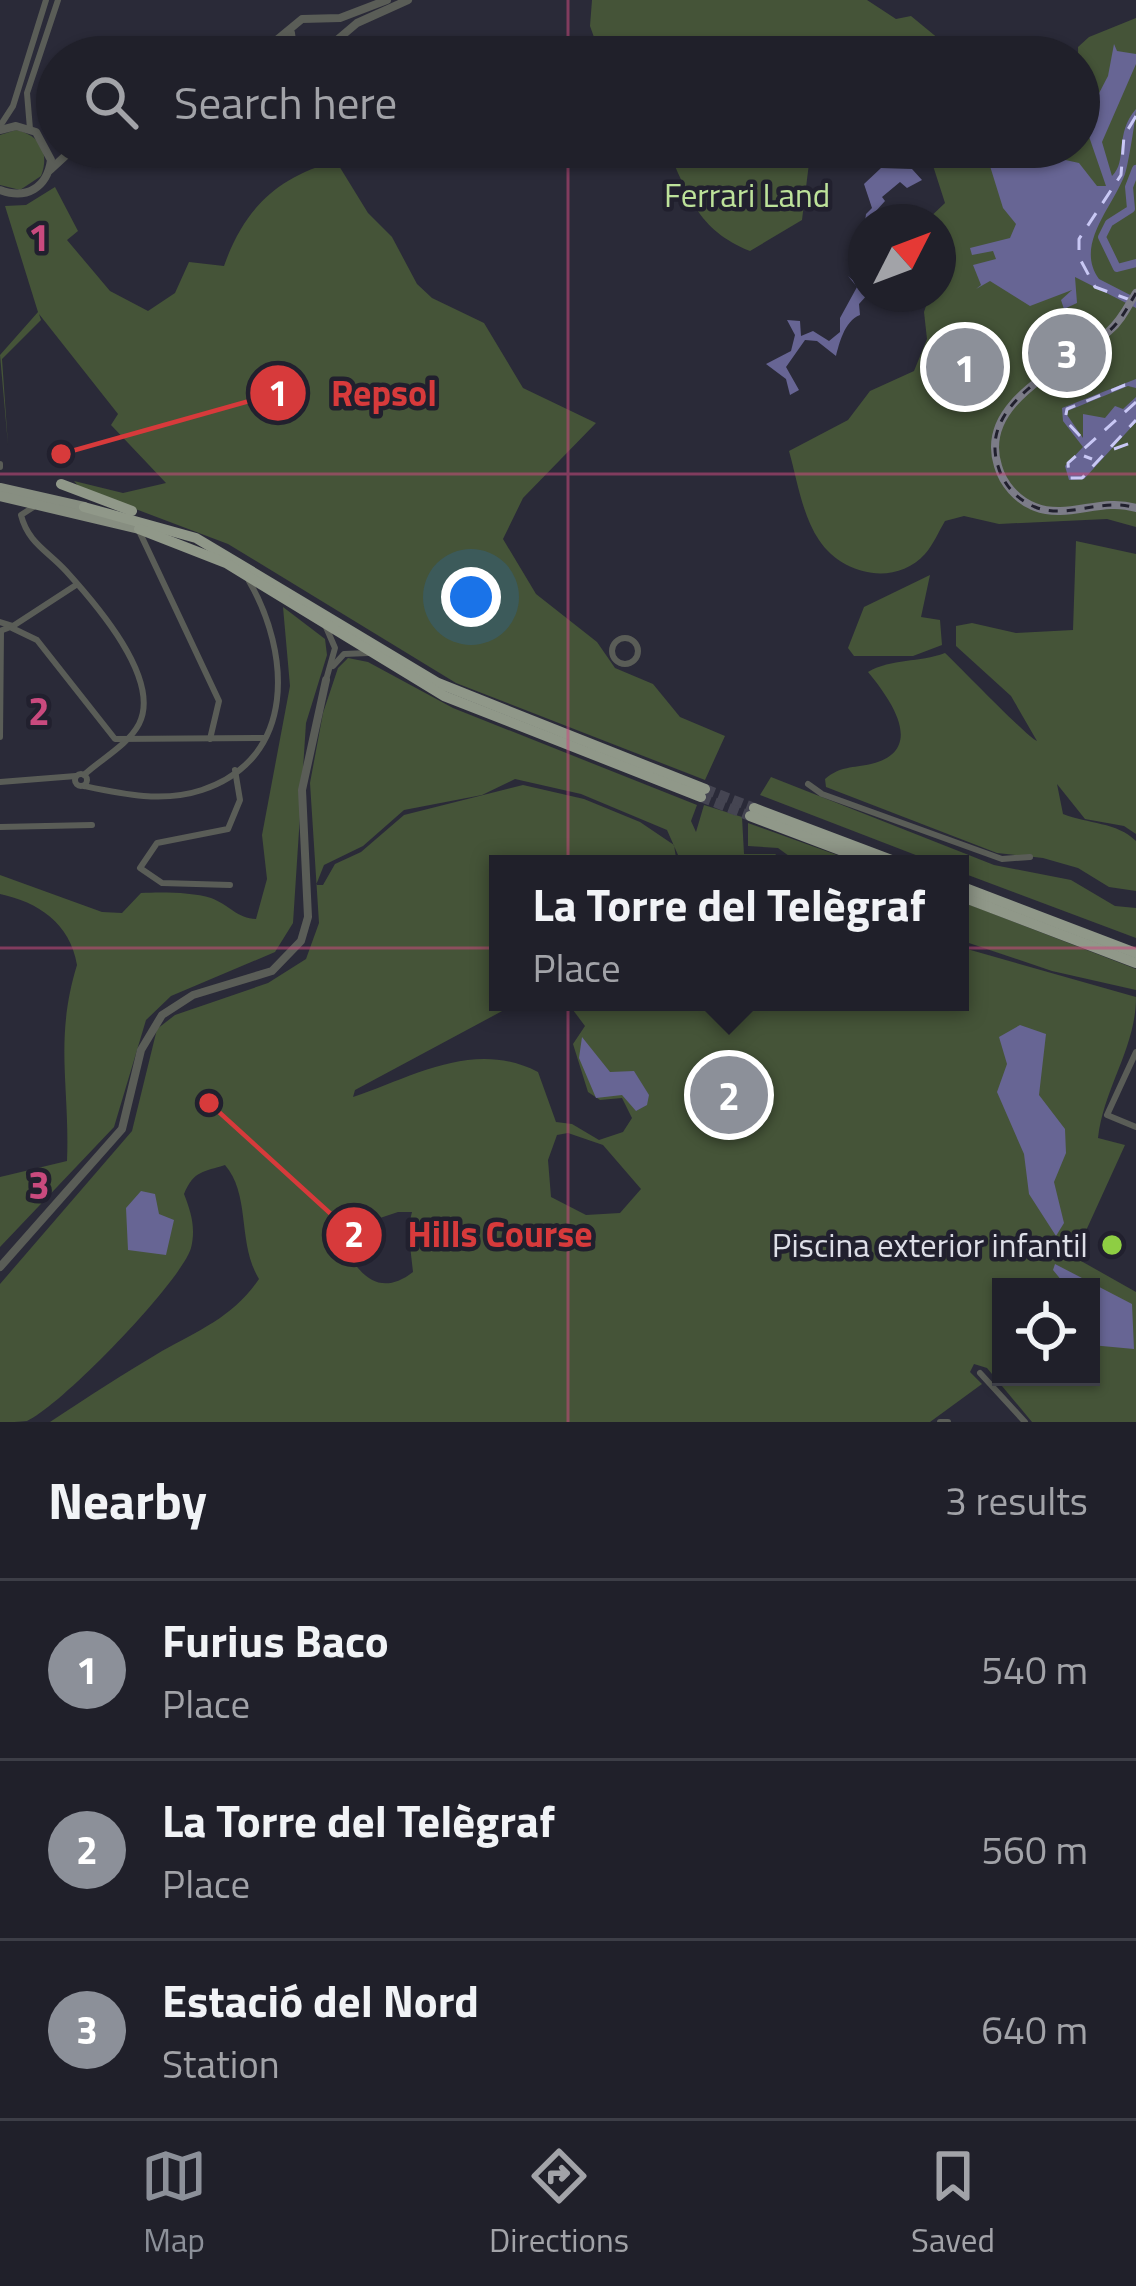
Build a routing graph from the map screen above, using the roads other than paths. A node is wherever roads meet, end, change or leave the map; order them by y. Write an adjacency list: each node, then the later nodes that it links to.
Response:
1 (46, 0): 13 (street)
2 (58, 0): 7 (street)
3 (387, 0): 5 (street)
4 (408, 0): 11 (street)
5 (321, 19): 6 (street); 10 (street)
6 (291, 32): 8 (street); 9 (street)
7 (46, 36)
8 (285, 36)
9 (293, 36)
10 (331, 36)
11 (342, 36)
12 (36, 66): 14 (street)
13 (0, 128): 14 (street)
14 (30, 129): 15 (street)
15 (36, 133)
16 (49, 168): 18 (street)
17 (52, 168): 18 (street)
18 (49, 171): 19 (street)
19 (0, 190)
20 (61, 484): 25 (highway)
21 (0, 492): 22 (main road); 23 (main road)
22 (38, 506): 24 (main road); 27 (street)
23 (84, 507): 25 (highway)
24 (139, 530): 26 (highway); 39 (street)
25 (196, 538): 35 (highway)
26 (244, 573): 28 (highway); 29 (street)
27 (77, 585): 32 (street); 40 (street)
28 (273, 592): 29 (street); 31 (highway)
29 (263, 606): 38 (street)
30 (0, 622): 32 (street)
31 (323, 625): 35 (highway); 36 (street)
32 (13, 627): 33 (street); 40 (street)
33 (0, 632): 37 (street)
34 (622, 638): 34 (street)
35 (368, 653): 36 (street)
36 (326, 680): 58 (street)
37 (0, 736)
38 (264, 738): 39 (street); 41 (street)
39 (209, 739): 40 (street)
40 (123, 742): 42 (street)
41 (236, 770): 42 (street); 50 (street)
42 (82, 780): 43 (street)
43 (0, 782)
44 (808, 784): 49 (street)
45 (92, 825): 46 (street)
46 (0, 827)
47 (855, 855): 48 (highway)
48 (876, 855)
49 (1030, 857)
50 (230, 885)
51 (969, 889): 53 (highway)
52 (969, 899): 54 (highway)
53 (1136, 953)
54 (1136, 962)
55 (1136, 1052): 56 (street)
56 (1133, 1067): 57 (street)
57 (1136, 1127)
58 (0, 1267)
59 (980, 1373): 60 (street)
60 (1025, 1422)

